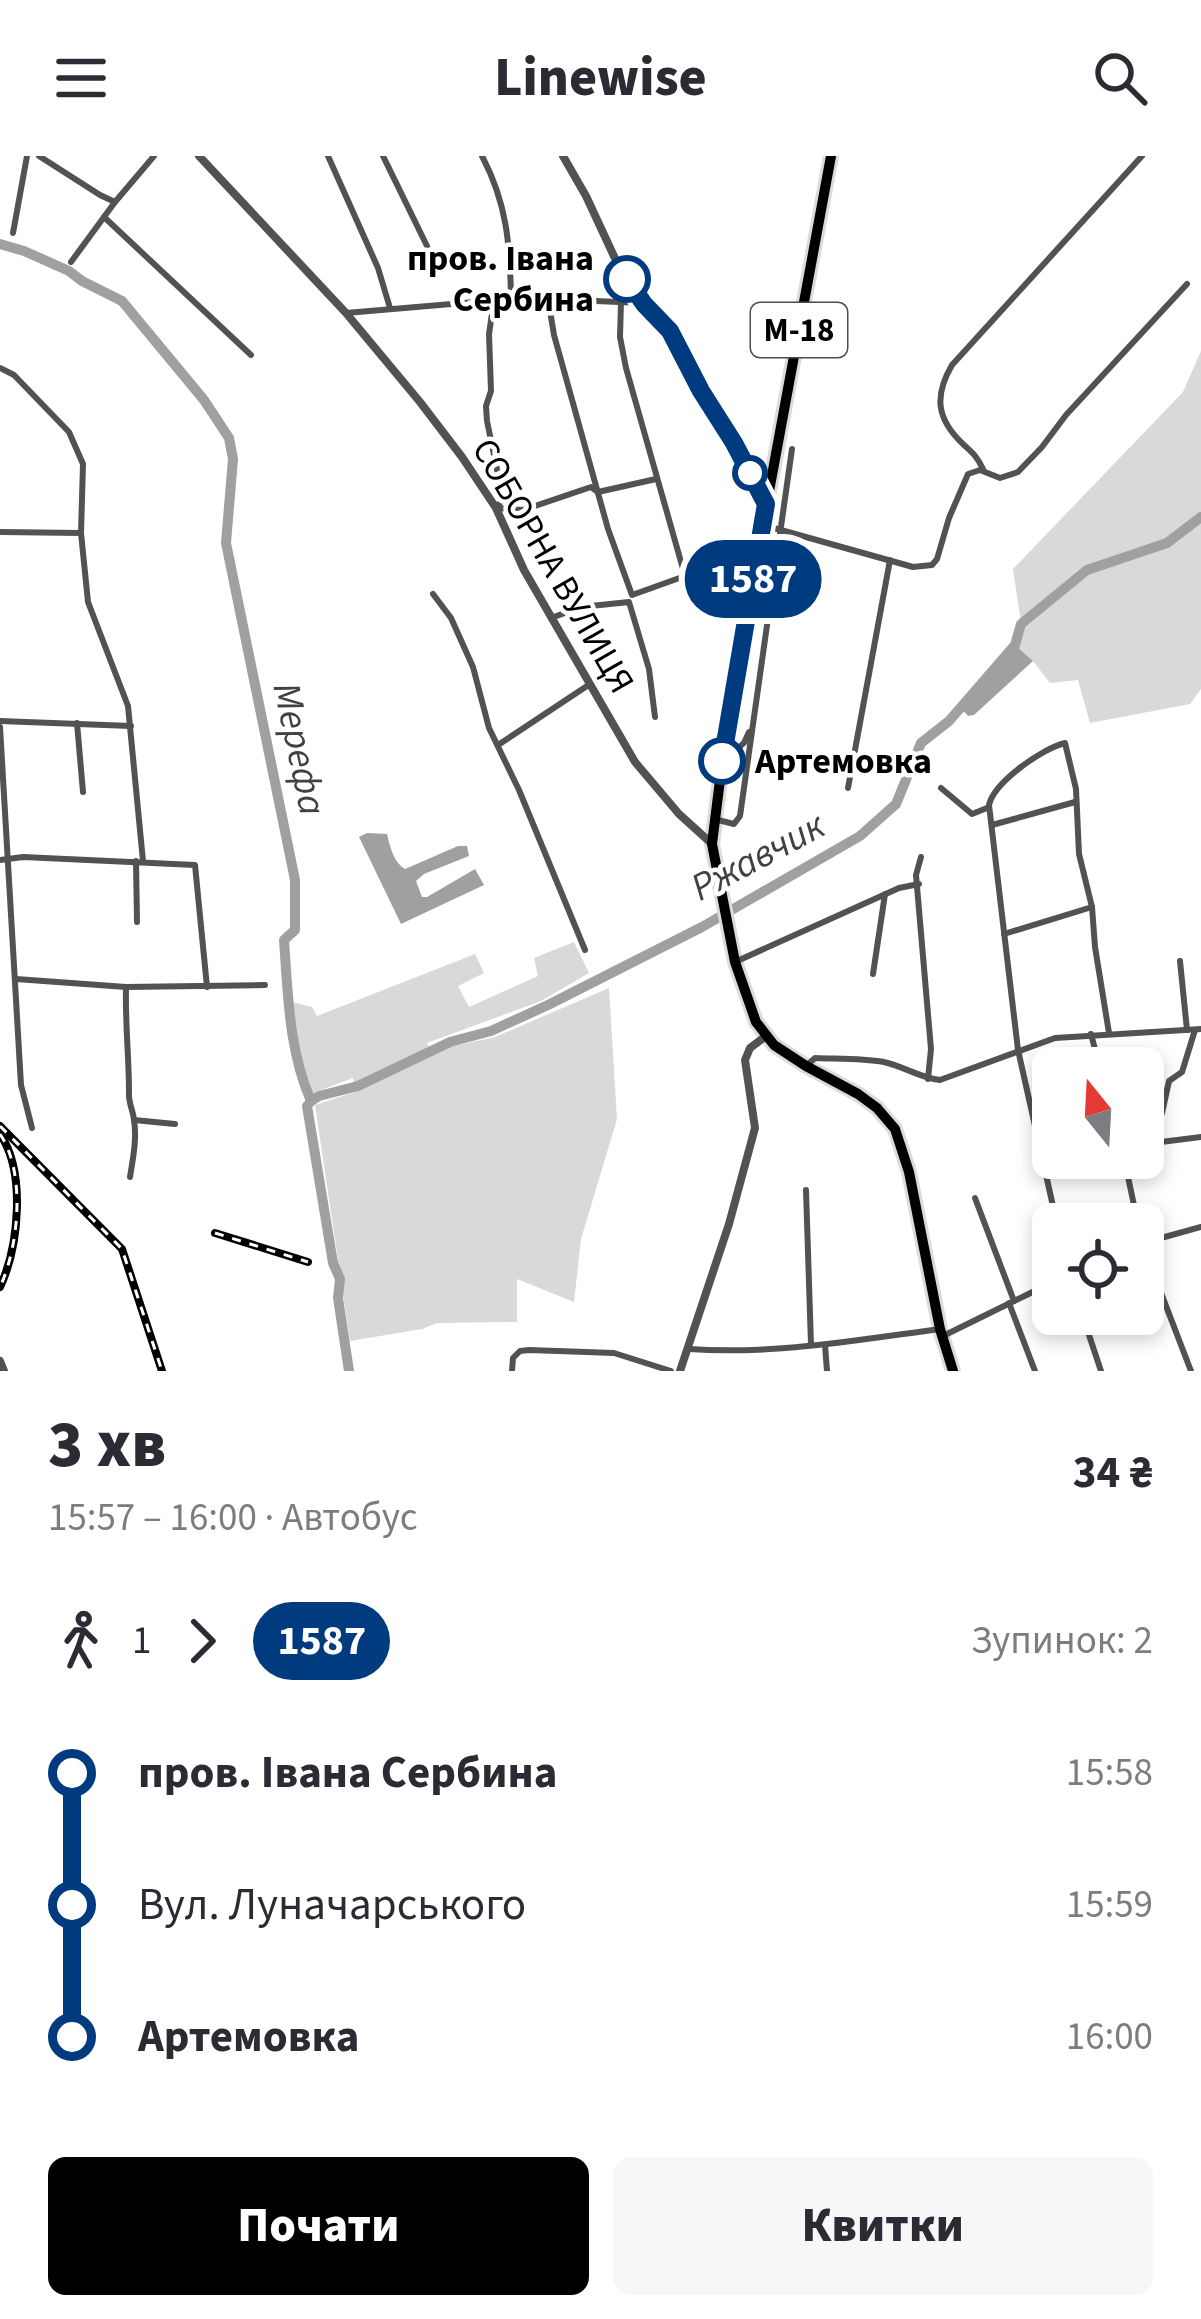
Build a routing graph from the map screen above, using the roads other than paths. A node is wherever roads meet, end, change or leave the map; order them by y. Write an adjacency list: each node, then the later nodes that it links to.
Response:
1 (27, 156): 13 (street)
2 (39, 156): 11 (street)
3 (154, 156): 11 (street)
4 (199, 156): 23 (street, СОБОРНА ВУЛИЦЯ)
5 (328, 156): 22 (street)
6 (383, 156): 14 (street)
7 (482, 156): 17 (street)
8 (562, 156): 21 (street)
9 (831, 156): 32 (highway, М-18)
10 (1139, 160): 27 (street)
11 (115, 202): 12 (street)
12 (104, 217): 15 (street); 24 (street)
13 (13, 233)
14 (428, 246)
15 (70, 262)
16 (1187, 284): 29 (street)
17 (512, 299): 18 (street); 19 (street)
18 (548, 299): 20 (street); 31 (street)
19 (494, 300): 22 (street); 33 (street)
20 (621, 302): 21 (street); 30 (street)
21 (644, 304): 32 (street)
22 (391, 309): 23 (street)
23 (346, 313): 33 (street, СОБОРНА ВУЛИЦЯ)
24 (251, 355)
25 (0, 368): 37 (street)
26 (792, 449): 35 (street)
27 (978, 459): 28 (street); 29 (street)
28 (973, 470): 29 (street); 38 (street)
29 (984, 471)
30 (656, 478): 31 (street); 40 (street)
31 (598, 491): 33 (street); 40 (street)
32 (766, 504): 34 (highway, М-18)
33 (496, 508): 41 (street, СОБОРНА ВУЛИЦЯ)
34 (763, 525): 35 (street); 49 (highway, М-18)
35 (780, 530): 38 (street); 44 (street)
36 (0, 532): 37 (street)
37 (81, 533): 47 (street)
38 (890, 560): 50 (street)
39 (433, 594): 48 (street)
40 (630, 599): 41 (street); 43 (street)
41 (551, 618): 42 (street, СОБОРНА ВУЛИЦЯ)
42 (590, 684): 48 (street); 57 (street, СОБОРНА ВУЛИЦЯ)
43 (655, 717)
44 (753, 723): 49 (street); 55 (street)
45 (0, 724): 46 (street); 59 (street)
46 (77, 724): 47 (street); 52 (street)
47 (131, 725): 60 (street)
48 (497, 746): 68 (street)
49 (722, 761): 55 (highway, М-18)
50 (848, 788)
51 (941, 788): 54 (street)
52 (82, 792)
53 (1075, 802): 54 (street); 56 (street); 63 (street)
54 (989, 807): 56 (street)
55 (713, 819): 57 (highway, М-18)
56 (991, 825): 65 (street)
57 (712, 844): 70 (highway, М-18)
58 (921, 857): 61 (street)
59 (3, 860): 60 (street); 66 (street)
60 (139, 861): 64 (street); 74 (street)
61 (919, 884): 62 (street); 83 (street)
62 (885, 894): 70 (street); 71 (street)
63 (1092, 907): 65 (street); 77 (street)
64 (136, 922)
65 (1004, 934): 81 (street)
66 (12, 945): 67 (street); 72 (street)
67 (0, 946)
68 (585, 950)
69 (1180, 961): 76 (street)
70 (735, 962): 79 (highway, М-18)
71 (873, 974)
72 (16, 979): 75 (street); 87 (street)
73 (265, 985): 74 (street)
74 (207, 986): 75 (street)
75 (126, 987): 85 (street)
76 (1194, 1030): 77 (street); 84 (street)
77 (1109, 1033): 78 (street)
78 (1091, 1034): 80 (street); 81 (street)
79 (766, 1036): 82 (highway, М-18); 103 (street)
80 (1094, 1047)
81 (1018, 1050): 83 (street); 93 (street)
82 (806, 1066): 83 (street); 99 (highway, М-18)
83 (928, 1078)
84 (1164, 1104)
85 (134, 1120): 86 (street); 90 (street)
86 (176, 1124)
87 (32, 1128)
88 (1201, 1137): 89 (street)
89 (1164, 1142)
90 (130, 1177)
91 (806, 1190): 102 (street)
92 (975, 1198): 98 (street)
93 (1052, 1203)
94 (1201, 1227): 95 (street)
95 (1164, 1238)
96 (1032, 1292): 98 (street)
97 (1164, 1296): 112 (street)
98 (1012, 1302): 99 (street); 110 (street)
99 (941, 1333): 101 (street); 109 (highway, М-18)
100 (1089, 1335): 111 (street)
101 (825, 1344): 102 (street); 108 (street)
102 (811, 1345): 103 (street)
103 (689, 1349): 107 (street)
104 (0, 1361): 105 (street)
105 (4, 1371)
106 (512, 1371): 107 (street)
107 (676, 1371)
108 (827, 1371)
109 (952, 1371)
110 (1034, 1371)
111 (1101, 1371)
112 (1191, 1371)

